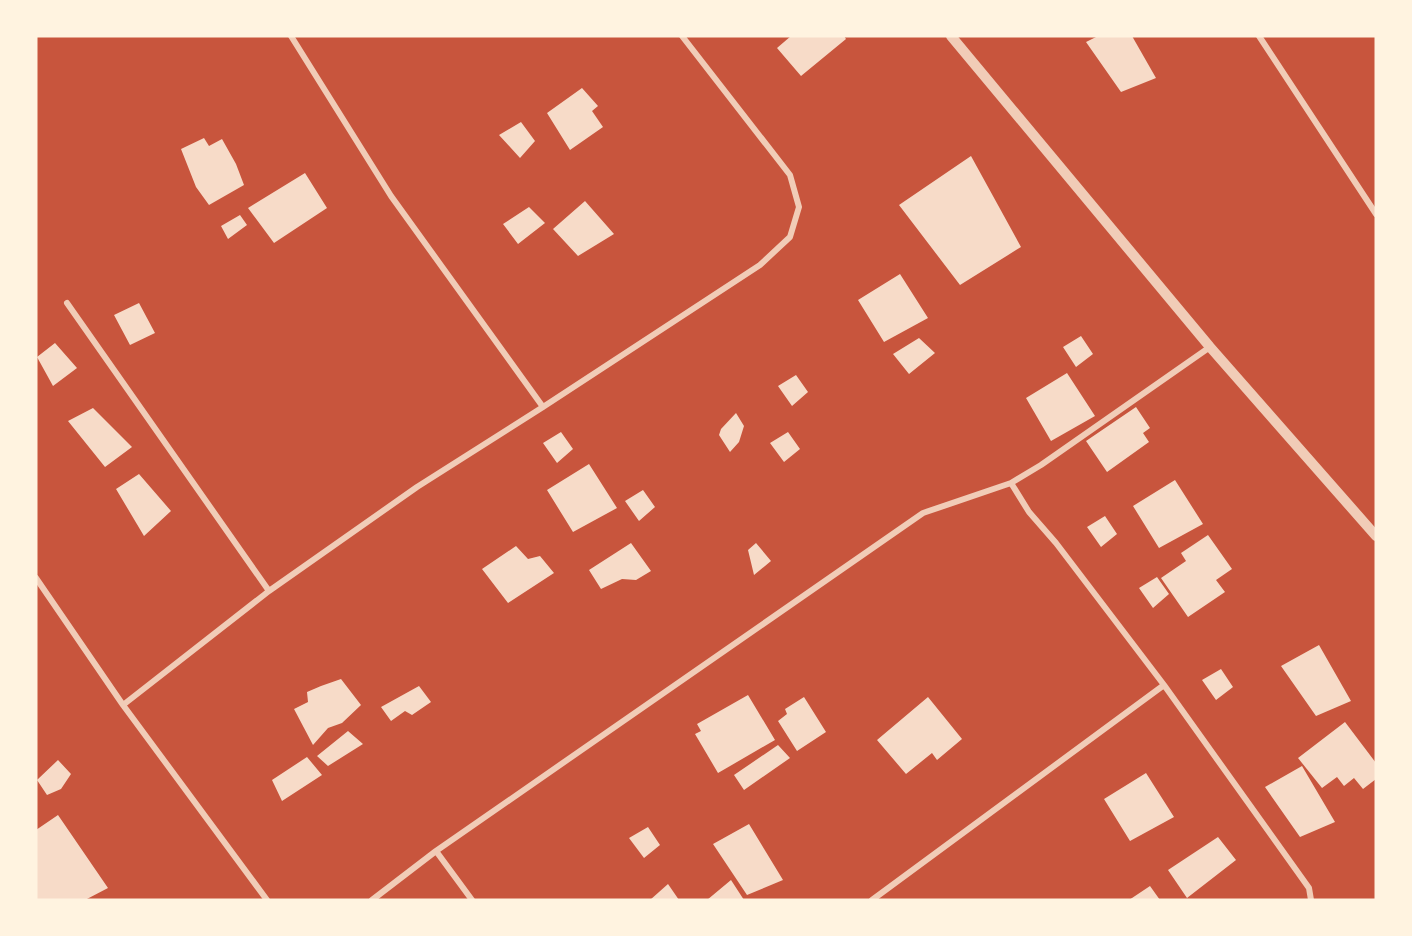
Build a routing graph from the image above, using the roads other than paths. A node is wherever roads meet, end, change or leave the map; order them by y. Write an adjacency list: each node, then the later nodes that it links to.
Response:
1 (291, 36): 8 (street)
2 (682, 36): 8 (street)
3 (951, 36): 7 (street)
4 (1258, 36): 5 (street)
5 (1376, 214)
6 (67, 303): 12 (street)
7 (1210, 347): 9 (street); 10 (street)
8 (543, 407): 12 (street)
9 (1011, 483): 13 (street); 15 (street)
10 (1376, 536)
11 (36, 578): 14 (street)
12 (269, 591): 14 (street)
13 (1164, 685): 19 (street); 20 (street)
14 (123, 705): 16 (street)
15 (436, 851): 17 (street); 18 (street)
16 (267, 900)
17 (372, 900)
18 (472, 900)
19 (872, 900)
20 (1311, 900)

